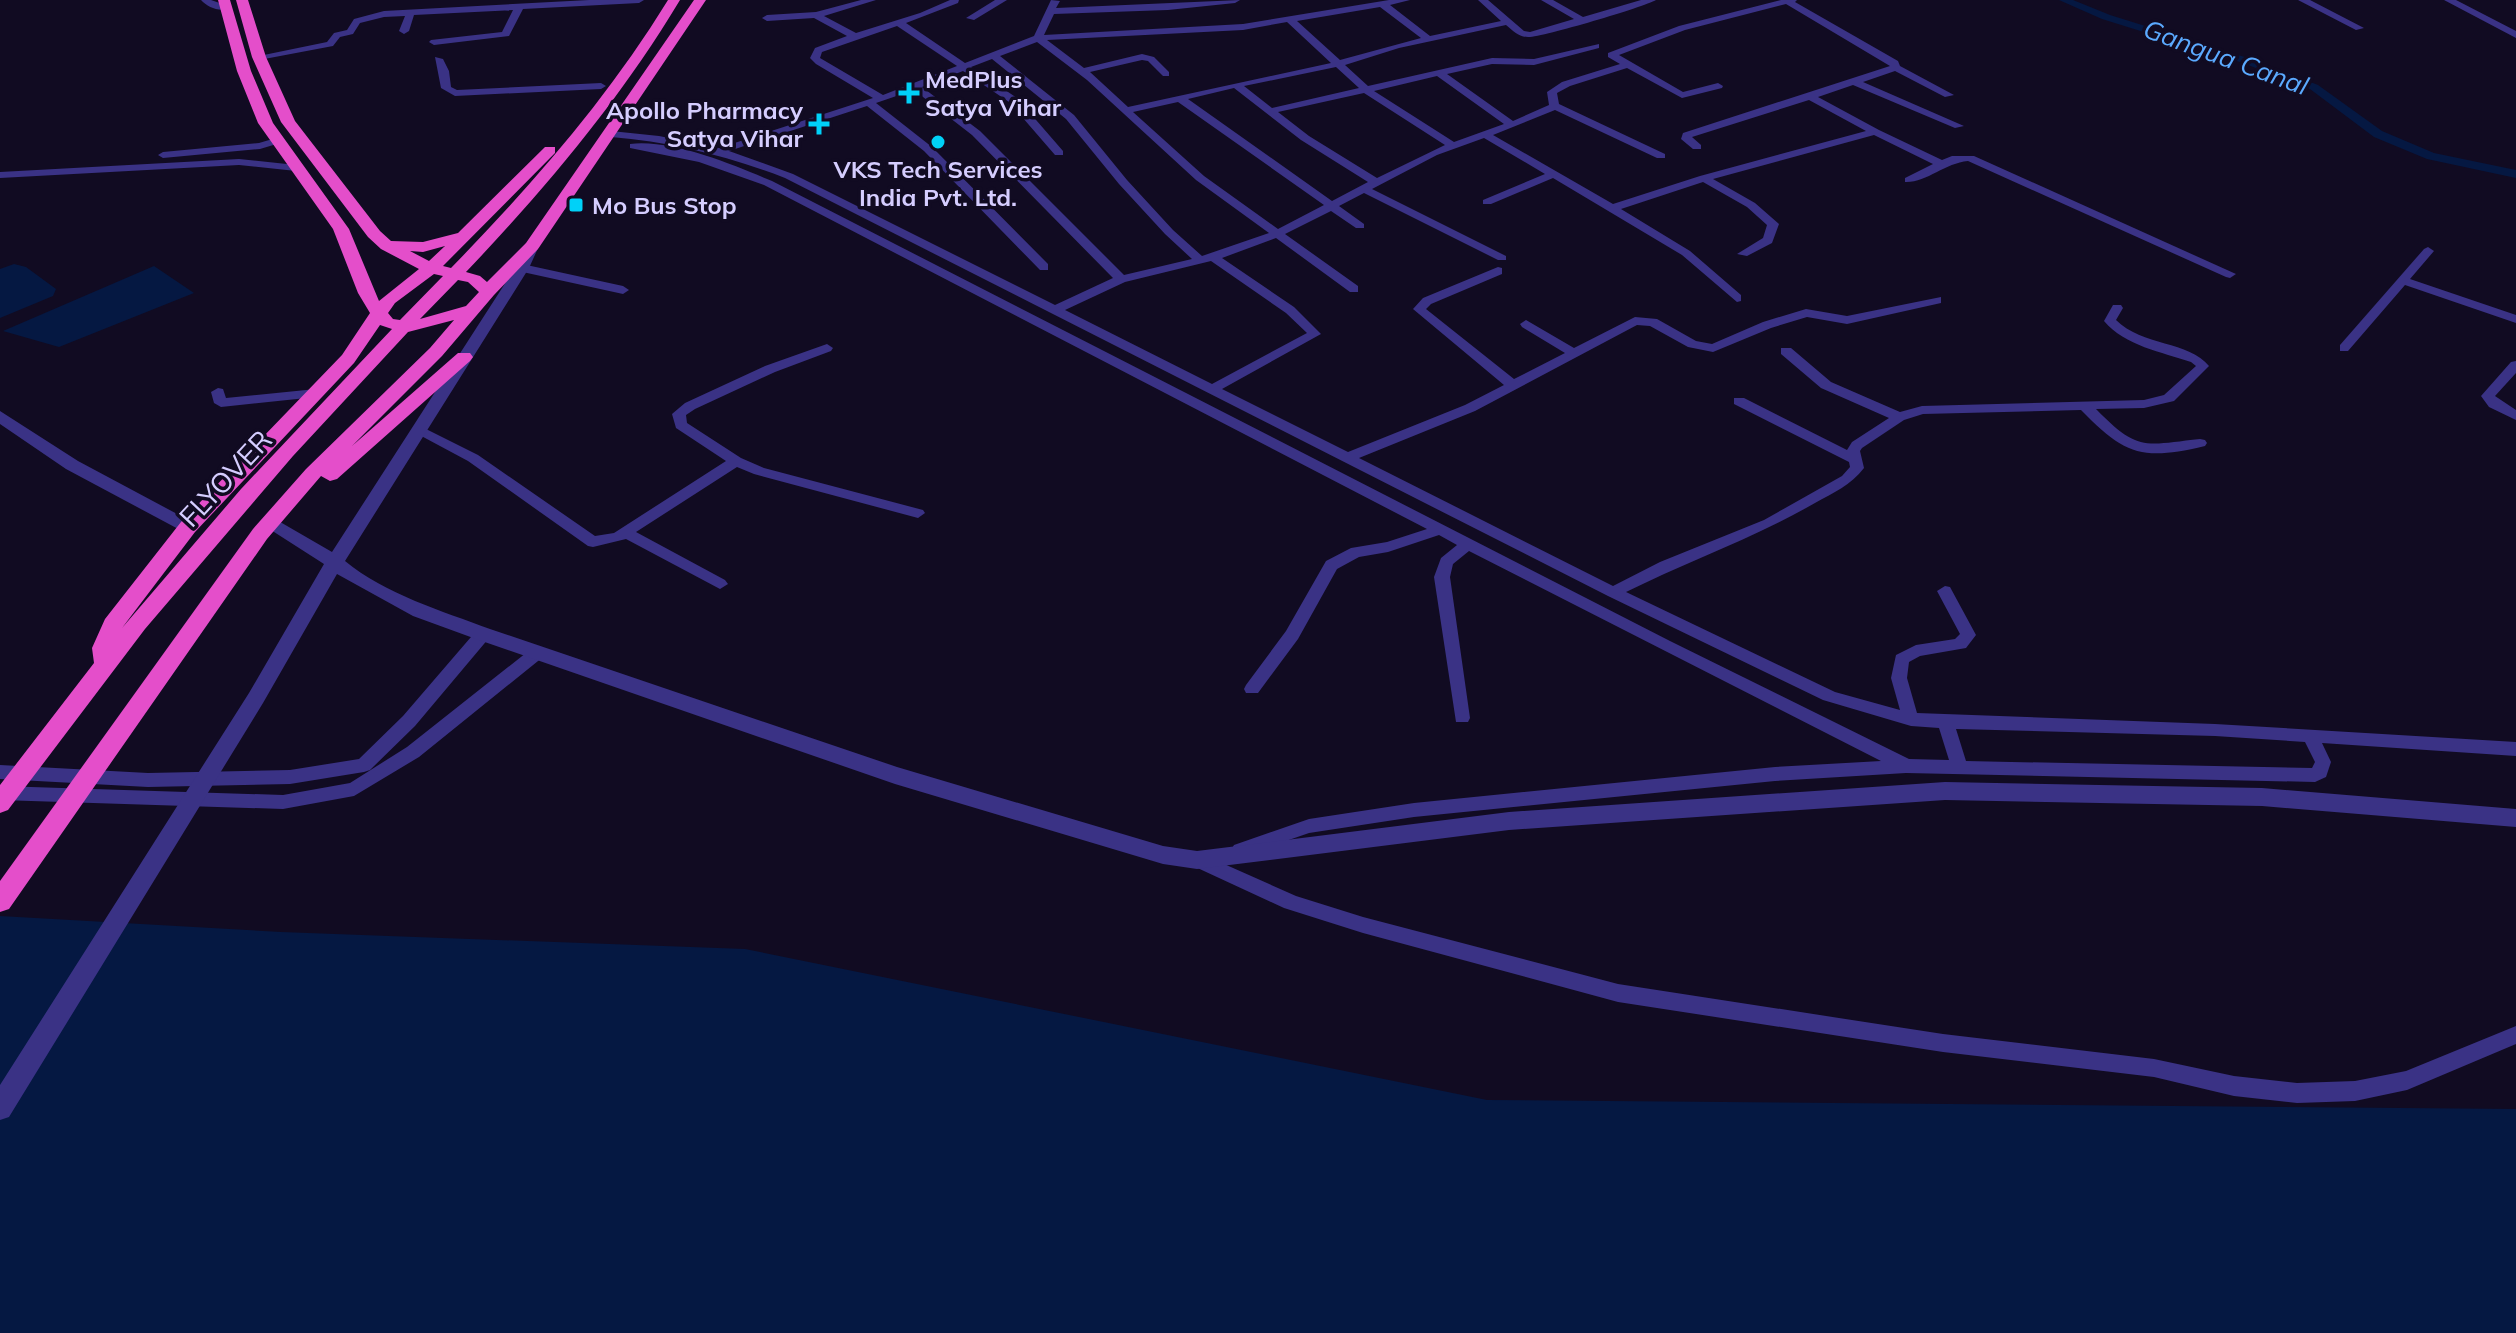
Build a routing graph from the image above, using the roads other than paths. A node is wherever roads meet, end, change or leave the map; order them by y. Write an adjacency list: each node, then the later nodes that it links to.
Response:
1 (206, 0): 17 (street)
2 (639, 0): 21 (street)
3 (674, 0): 31 (highway)
4 (700, 0): 72 (highway)
5 (871, 0): 24 (street)
6 (1002, 0): 26 (street)
7 (1056, 0): 22 (street)
8 (1235, 0): 22 (street)
9 (1405, 0): 19 (street)
10 (1483, 0): 30 (street)
11 (1546, 0): 28 (street)
12 (1651, 0): 28 (street)
13 (2303, 0): 33 (street)
14 (2449, 0): 36 (street)
15 (955, 1): 29 (street)
16 (1790, 1): 44 (street); 50 (street)
17 (225, 3): 73 (highway)
18 (485, 4): 21 (street); 23 (street)
19 (1382, 4): 27 (street); 39 (street)
20 (244, 6): 45 (highway)
21 (519, 7): 41 (street)
22 (1051, 11): 38 (street)
23 (411, 12): 34 (street); 45 (street)
24 (816, 15): 25 (street); 37 (street)
25 (767, 18)
26 (971, 18)
27 (1289, 19): 38 (street); 47 (street)
28 (1583, 21): 32 (street)
29 (898, 22): 37 (street); 49 (street)
30 (1508, 22): 32 (street); 39 (street)
31 (659, 25): 56 (highway); 152 (highway, FLYOVER)
32 (1563, 27): 35 (street)
33 (2359, 28)
34 (404, 31)
35 (1574, 34)
36 (2516, 35)
37 (855, 36): 62 (street)
38 (1038, 38): 43 (street); 51 (street)
39 (1429, 40): 47 (street)
40 (1585, 40): 42 (street)
41 (434, 42)
42 (1596, 46): 44 (street); 52 (street)
43 (993, 55): 49 (street); 97 (street)
44 (1611, 55): 48 (street)
45 (259, 57): 93 (highway)
46 (438, 59): 56 (street)
47 (1338, 64): 55 (street); 59 (street)
48 (1627, 65): 58 (street); 65 (street)
49 (962, 67): 57 (street); 77 (street)
50 (1895, 67): 54 (street); 60 (street)
51 (1082, 71): 53 (street); 66 (street)
52 (1439, 73): 59 (street); 68 (street)
53 (1166, 74)
54 (1856, 83): 61 (street); 69 (street)
55 (1236, 85): 63 (street); 67 (street)
56 (601, 86): 92 (highway)
57 (915, 86): 62 (street); 102 (street)
58 (1718, 86)
59 (1368, 91): 67 (street); 74 (street)
60 (1949, 95)
61 (1810, 96): 70 (street); 75 (street)
62 (881, 98): 64 (street)
63 (1179, 98): 66 (street); 88 (street)
64 (868, 102): 76 (street); 98 (street)
65 (1554, 106): 68 (street); 78 (street)
66 (1126, 111): 91 (street)
67 (1270, 111): 86 (street)
68 (1511, 124): 71 (street)
69 (1959, 126)
70 (1875, 132): 80 (street); 84 (street)
71 (1484, 134): 74 (street); 82 (street)
72 (608, 138): 76 (street); 94 (highway); 139 (street)
73 (278, 143): 79 (highway); 81 (street)
74 (1452, 145): 86 (street)
75 (1697, 147)
76 (723, 150): 111 (street)
77 (1059, 153)
78 (1661, 156)
79 (293, 164): 83 (street); 107 (highway)
80 (1942, 164): 85 (street); 101 (street)
81 (0, 165)
82 (1553, 174): 87 (street); 89 (street)
83 (0, 175)
84 (1704, 178): 89 (street); 96 (street)
85 (1909, 180)
86 (1371, 186): 88 (street); 123 (street)
87 (1487, 202)
88 (1332, 207): 90 (street); 91 (street)
89 (1612, 208): 108 (street)
90 (1360, 226)
91 (1279, 233): 97 (street); 104 (street)
92 (465, 236): 93 (highway); 99 (highway)
93 (387, 246): 99 (highway)
94 (532, 246): 100 (street); 106 (highway)
95 (2428, 251): 103 (street)
96 (1743, 254)
97 (1206, 258): 102 (street); 124 (street)
98 (1044, 267)
99 (431, 268): 106 (highway); 113 (highway)
100 (522, 268): 105 (street); 121 (street)
101 (2230, 274)
102 (1121, 279): 111 (street)
103 (2402, 280): 114 (street); 118 (street)
104 (1354, 289)
105 (623, 290)
106 (488, 291): 112 (highway)
107 (368, 297): 113 (highway); 116 (highway)
108 (1737, 298)
109 (1937, 300): 120 (street)
110 (2117, 308): 128 (street)
111 (1057, 309): 124 (street)
112 (472, 310): 113 (highway); 138 (highway)
113 (379, 313): 116 (highway)
114 (2516, 319)
115 (1526, 324): 120 (street)
116 (365, 336): 126 (highway)
117 (827, 348): 135 (street)
118 (2344, 348)
119 (1786, 351): 131 (street)
120 (1572, 352): 123 (street)
121 (464, 357): 132 (street); 138 (highway)
122 (2516, 365): 130 (street)
123 (1513, 385): 134 (street)
124 (1213, 389): 134 (street)
125 (218, 392): 126 (street)
126 (316, 393): 142 (highway)
127 (1739, 401): 136 (street)
128 (2084, 405): 131 (street); 133 (street)
129 (0, 416): 142 (street)
130 (2516, 416)
131 (1899, 417): 136 (street)
132 (419, 431): 144 (street); 146 (street)
133 (2200, 443)
134 (1347, 458): 137 (street)
135 (736, 461): 140 (street); 144 (street)
136 (1857, 461): 149 (street)
137 (1417, 494): 139 (street); 149 (street)
138 (285, 505): 141 (highway)
139 (1400, 508): 143 (street)
140 (918, 513)
141 (269, 523): 146 (street); 166 (highway)
142 (188, 527): 152 (highway)
143 (1440, 530): 145 (street); 153 (street)
144 (625, 532): 147 (street)
145 (1469, 543): 154 (street); 159 (street)
146 (335, 562): 150 (street); 168 (street)
147 (720, 584)
148 (1945, 591): 155 (street)
149 (1613, 592): 155 (street)
150 (483, 634): 151 (street); 161 (street)
151 (537, 653): 162 (street); 165 (street)
152 (105, 664): 163 (highway, FLYOVER)
153 (1252, 689)
154 (1462, 718)
155 (1911, 720): 156 (street)
156 (1945, 722): 157 (street); 160 (street)
157 (2312, 740): 158 (street); 160 (street)
158 (2516, 749)
159 (1907, 766): 160 (street); 165 (street)
160 (1960, 768)
161 (0, 772)
162 (0, 793)
163 (0, 803)
164 (2516, 818): 165 (street)
165 (1207, 859): 167 (street)
166 (0, 901)
167 (2516, 1035)
168 (0, 1108)

